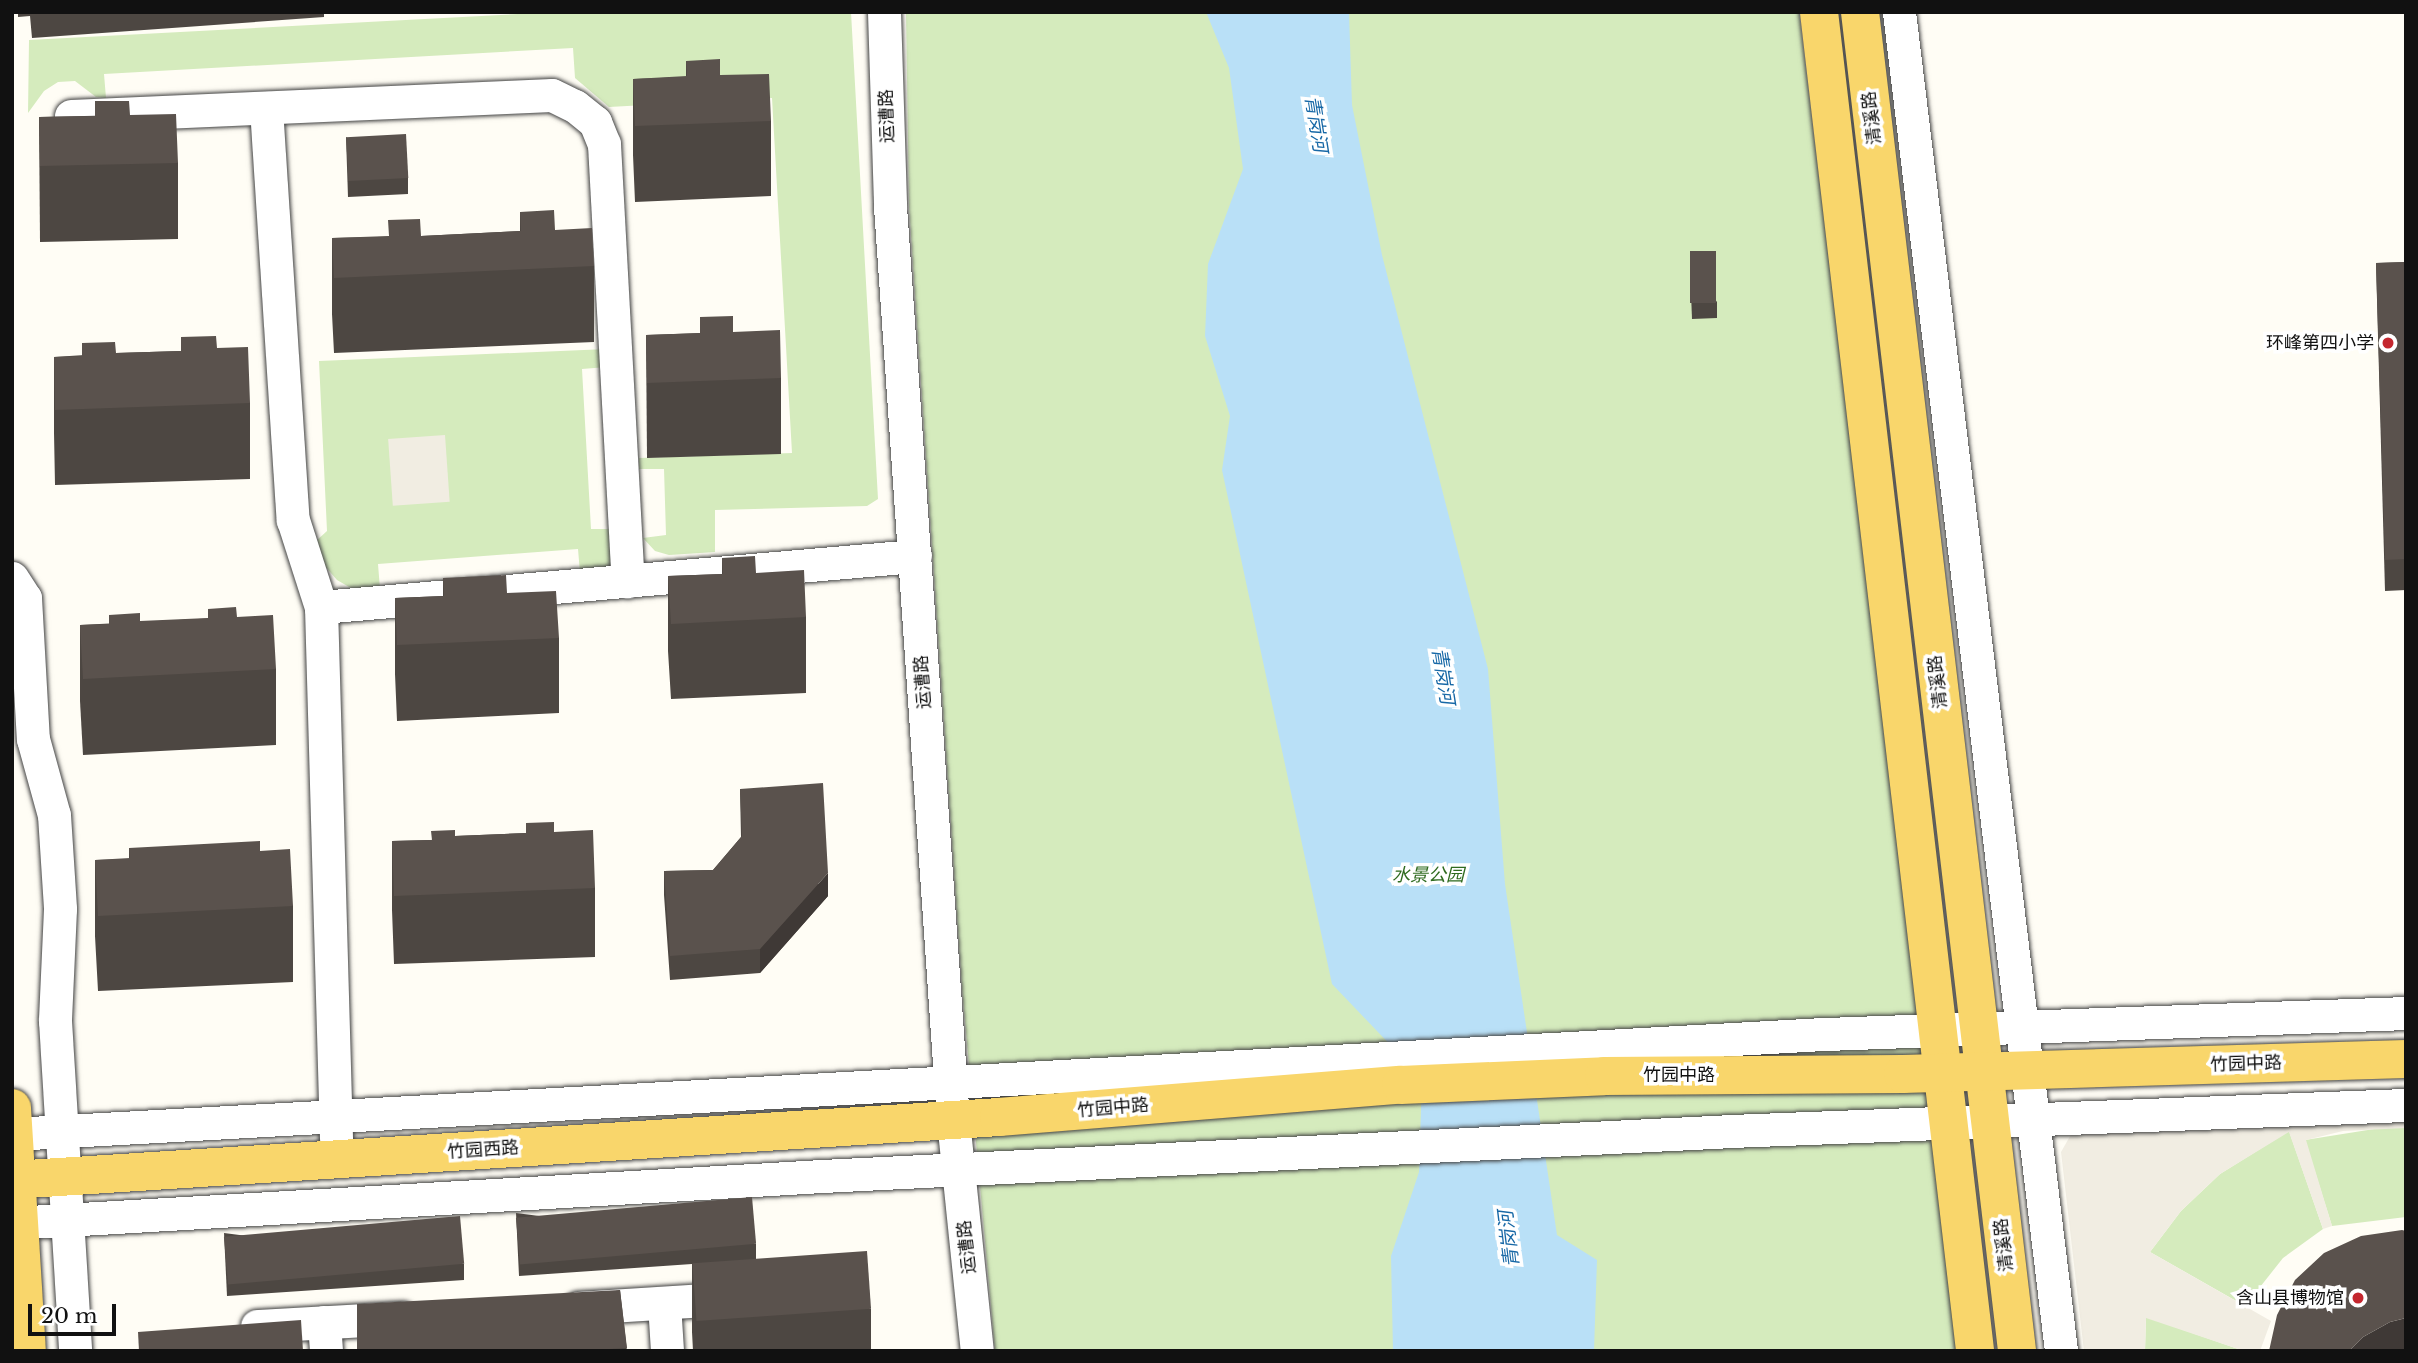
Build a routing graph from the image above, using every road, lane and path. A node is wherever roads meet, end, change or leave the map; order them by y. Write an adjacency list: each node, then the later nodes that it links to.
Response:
1 (884, 12): 9 (street, 运漕路)
2 (1819, 12): 8 (main road)
3 (1860, 12): 7 (main road, 清溪路)
4 (1899, 12): 14 (street)
5 (266, 108): 6 (street); 11 (street); 12 (street)
6 (71, 116)
7 (1898, 339): 8 (main road); 15 (main road, 清溪路)
8 (1858, 344): 16 (main road)
9 (915, 556): 11 (street); 21 (street, 运漕路)
10 (12, 579): 29 (street)
11 (628, 581): 12 (street)
12 (321, 607): 23 (street)
13 (2406, 1013): 14 (street)
14 (2022, 1027): 15 (street); 18 (street)
15 (1978, 1029): 16 (street); 19 (main road, 清溪路)
16 (1940, 1031): 20 (main road); 21 (street)
17 (2406, 1059): 18 (main road, 竹园中路)
18 (2027, 1070): 19 (main road, 竹园中路); 25 (street)
19 (1983, 1071): 20 (main road, 竹园中路); 26 (main road, 清溪路)
20 (1945, 1073): 24 (main road, 竹园中路); 27 (main road)
21 (951, 1082): 23 (street); 24 (street, 运漕路)
22 (2406, 1105): 25 (street)
23 (335, 1116): 29 (street); 30 (street)
24 (953, 1120): 30 (main road, 竹园西路); 31 (street, 运漕路)
25 (2033, 1120): 26 (street); 48 (street)
26 (1990, 1121): 27 (street); 47 (main road, 清溪路)
27 (1950, 1123): 31 (street); 46 (main road)
28 (13, 1125): 29 (street); 33 (main road)
29 (62, 1131): 32 (street)
30 (336, 1159): 32 (main road, 竹园西路)
31 (958, 1170): 34 (street); 45 (street, 运漕路)
32 (65, 1177): 33 (main road, 竹园西路); 34 (street)
33 (15, 1180): 35 (main road)
34 (67, 1220): 35 (street); 43 (street)
35 (16, 1223): 42 (main road)
36 (767, 1297): 37 (street)
37 (664, 1303): 38 (street); 44 (street)
38 (542, 1310)
39 (433, 1316): 41 (street)
40 (230, 1328): 41 (street)
41 (325, 1337)
42 (27, 1351)
43 (75, 1351)
44 (667, 1351)
45 (977, 1351)
46 (1975, 1351)
47 (2017, 1351)
48 (2061, 1351)

